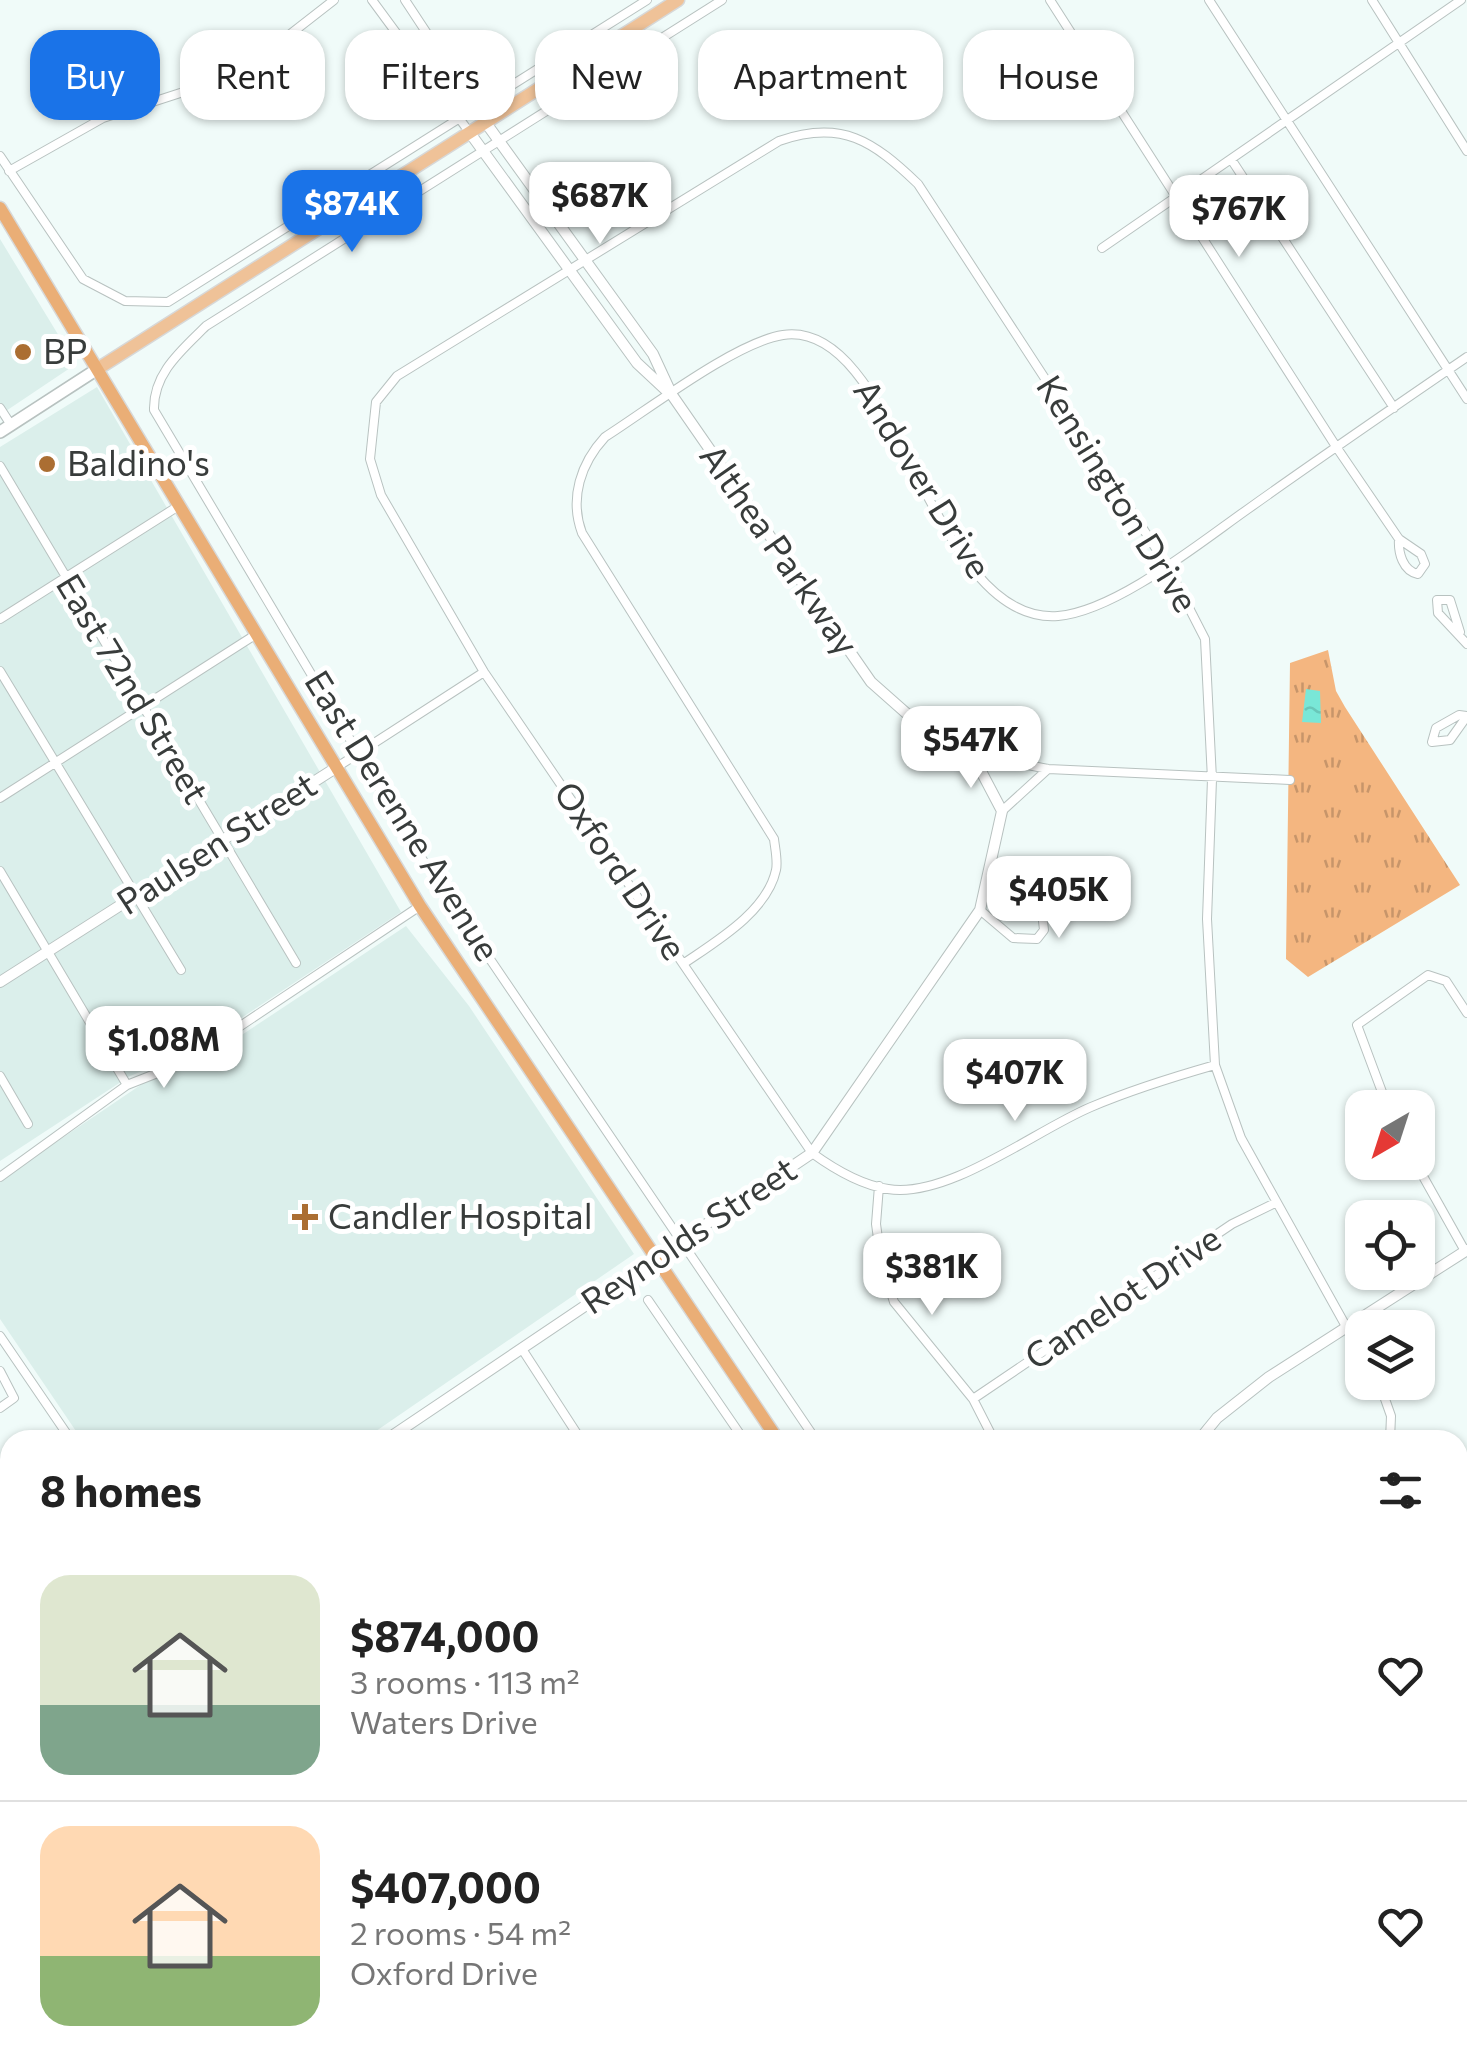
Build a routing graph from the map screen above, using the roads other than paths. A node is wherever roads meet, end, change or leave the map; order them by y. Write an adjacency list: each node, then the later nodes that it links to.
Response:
1 (334, 0): 24 (street)
2 (372, 0): 15 (street, Althea Parkway)
3 (404, 0): 11 (street, Althea Parkway)
4 (646, 0): 13 (street)
5 (678, 0): 17 (main road)
6 (722, 0): 19 (street)
7 (1050, 0): 25 (street)
8 (1209, 0): 16 (street)
9 (1372, 0): 12 (street)
10 (1461, 0): 12 (street)
11 (423, 30)
12 (1398, 41): 16 (street); 20 (street)
13 (515, 85)
14 (483, 120): 17 (street, Althea Parkway)
15 (459, 121): 18 (street, Althea Parkway); 24 (street)
16 (1289, 122): 23 (street); 32 (street)
17 (486, 123): 18 (main road); 19 (street, Althea Parkway)
18 (470, 133): 21 (street, Althea Parkway); 31 (main road)
19 (500, 144): 21 (street); 28 (street, Althea Parkway)
20 (1467, 151)
21 (487, 152): 29 (street, Althea Parkway); 53 (street)
22 (0, 156): 24 (street)
23 (1231, 159): 25 (street); 36 (street)
24 (9, 171)
25 (1176, 197): 27 (street); 38 (street)
26 (0, 208): 31 (highway, East Derenne Avenue)
27 (1102, 248)
28 (586, 263): 29 (street, Kensington Drive); 33 (street, Althea Parkway); 42 (street, Kensington Drive)
29 (573, 272): 33 (street, Althea Parkway); 49 (street, Oxford Drive)
30 (1467, 357): 32 (street, Andover Drive)
31 (100, 368): 37 (main road); 40 (highway, East Derenne Avenue)
32 (1448, 370): 34 (street); 36 (street, Andover Drive)
33 (672, 395): 42 (street, Andover Drive); 52 (street, Althea Parkway); 69 (street, Andover Drive)
34 (1467, 398)
35 (0, 408): 37 (street)
36 (1394, 408): 38 (street, Andover Drive)
37 (6, 428)
38 (1336, 448): 41 (street); 42 (street, Andover Drive)
39 (0, 466): 43 (street, East 72nd Street)
40 (180, 505): 43 (street); 46 (highway, East Derenne Avenue)
41 (1399, 540)
42 (1168, 567): 57 (street, Kensington Drive)
43 (66, 577): 44 (street); 50 (street, East 72nd Street)
44 (0, 619)
45 (1460, 632): 47 (street)
46 (255, 635): 50 (street); 55 (highway, East Derenne Avenue)
47 (1467, 644)
48 (0, 671): 54 (street)
49 (484, 672): 53 (street, Paulsen Street); 69 (street, Oxford Drive)
50 (143, 707): 54 (street); 61 (street, East 72nd Street)
51 (1467, 716): 51 (street)
52 (972, 754): 56 (street, Althea Parkway); 60 (street)
53 (356, 755): 55 (street, Paulsen Street); 83 (street)
54 (55, 763): 59 (street); 64 (street)
55 (334, 769): 61 (street, Paulsen Street); 65 (highway, East Derenne Avenue)
56 (1048, 769): 57 (street, Althea Parkway); 60 (street)
57 (1212, 780): 58 (street, Althea Parkway); 73 (street, Kensington Drive)
58 (1290, 780)
59 (0, 798)
60 (1002, 811): 63 (street, Reynolds Street)
61 (222, 840): 64 (street, Paulsen Street); 68 (street, East 72nd Street)
62 (0, 871): 67 (street)
63 (990, 878): 66 (street, Reynolds Street); 66 (street)
64 (134, 897): 67 (street, Paulsen Street); 70 (street)
65 (420, 906): 75 (street); 85 (highway, East Derenne Avenue)
66 (980, 910): 78 (street, Reynolds Street)
67 (48, 952): 71 (street, Paulsen Street); 75 (street)
68 (296, 963)
69 (684, 964): 78 (street, Oxford Drive)
70 (181, 970)
71 (0, 982)
72 (1467, 1013): 76 (street)
73 (1215, 1065): 81 (street, Oxford Drive); 82 (street, Kensington Drive)
74 (0, 1076): 77 (street)
75 (127, 1085): 79 (street)
76 (1381, 1090)
77 (28, 1124)
78 (812, 1153): 81 (street, Oxford Drive); 83 (street, Reynolds Street)
79 (0, 1177)
80 (1425, 1180): 84 (street)
81 (879, 1186): 93 (street)
82 (1275, 1203): 88 (street, Kensington Drive); 93 (street, Camelot Drive)
83 (684, 1240): 85 (street, Reynolds Street); 101 (street)
84 (1466, 1250): 87 (street)
85 (656, 1259): 91 (street, Reynolds Street); 100 (highway, East Derenne Avenue)
86 (648, 1300): 99 (street)
87 (1371, 1310)
88 (1345, 1324)
89 (1345, 1327): 103 (street)
90 (0, 1336): 96 (street)
91 (522, 1349): 97 (street, Reynolds Street); 98 (street)
92 (0, 1371): 95 (street)
93 (973, 1399): 102 (street)
94 (1385, 1400): 104 (street)
95 (0, 1408)
96 (63, 1430)
97 (401, 1430)
98 (574, 1430)
99 (737, 1430)
100 (771, 1430)
101 (809, 1430)
102 (989, 1430)
103 (1209, 1430)
104 (1390, 1430)

